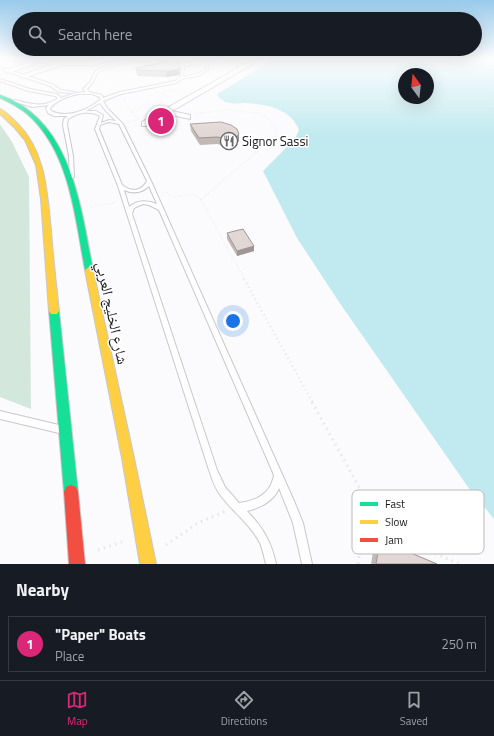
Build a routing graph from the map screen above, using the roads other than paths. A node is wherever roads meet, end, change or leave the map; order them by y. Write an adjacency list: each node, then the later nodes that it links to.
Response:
1 (13, 84): 7 (lane)
2 (48, 84): 6 (lane)
3 (89, 84): 9 (lane)
4 (168, 84): 12 (lane)
5 (215, 84): 15 (street)
6 (53, 86): 7 (lane); 8 (lane)
7 (40, 92): 11 (lane)
8 (81, 93): 9 (lane); 11 (lane)
9 (88, 93): 12 (lane)
10 (1, 96): 13 (lane); 23 (main road, شارع الخليج العربي)
11 (59, 100): 13 (lane)
12 (101, 100): 16 (lane); 18 (lane)
13 (52, 104): 16 (lane)
14 (0, 111): 28 (main road)
15 (167, 112): 17 (street); 19 (street)
16 (76, 113): 20 (lane); 23 (lane)
17 (187, 117)
18 (121, 124): 20 (lane); 21 (lane)
19 (145, 124)
20 (97, 126): 22 (lane)
21 (149, 181): 22 (lane); 26 (lane)
22 (120, 186): 29 (lane)
23 (72, 190): 27 (main road, شارع الخليج العربي)
24 (66, 206): 27 (main road)
25 (55, 208): 28 (main road)
26 (161, 209): 29 (lane); 33 (lane)
27 (76, 210): 32 (main road, شارع الخليج العربي)
28 (46, 216): 31 (main road)
29 (129, 216): 35 (lane)
30 (0, 415): 31 (lane)
31 (65, 430): 36 (main road)
32 (128, 458): 34 (lane); 37 (main road, شارع الخليج العربي)
33 (278, 472): 35 (lane); 39 (lane)
34 (147, 508)
35 (237, 508): 38 (lane)
36 (76, 561)
37 (148, 564)
38 (271, 564)
39 (307, 564)

